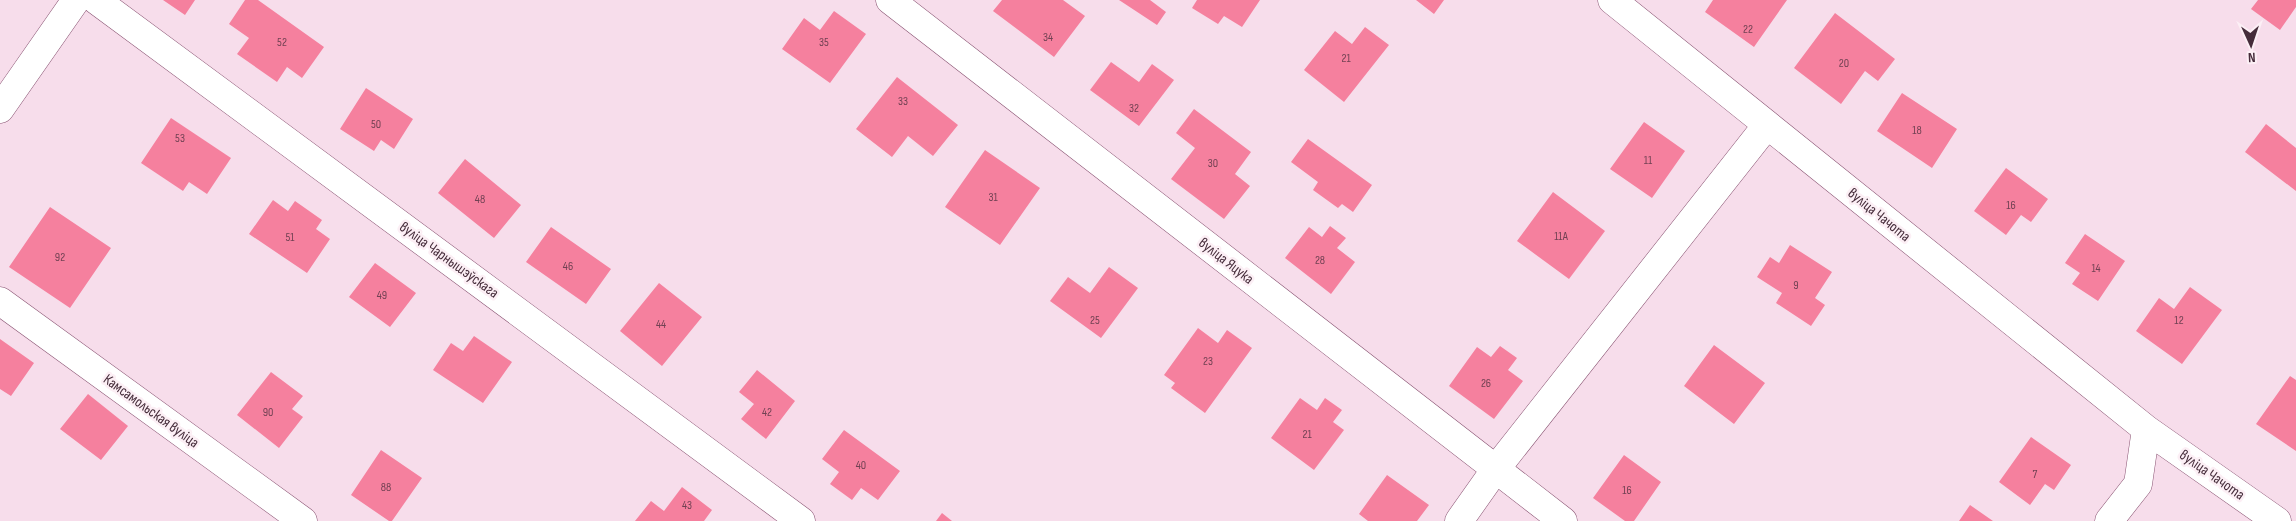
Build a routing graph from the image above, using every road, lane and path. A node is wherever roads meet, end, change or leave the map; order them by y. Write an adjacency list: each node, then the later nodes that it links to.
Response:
1 (76, 0): 5 (street)
2 (96, 0): 11 (street, вуліца Чарнышэўскага)
3 (890, 0): 9 (street, вуліца Яцука)
4 (1612, 0): 6 (street, вуліца Чачота)
5 (0, 109)
6 (1767, 125): 8 (street, вуліца Чачота); 9 (street)
7 (0, 302): 10 (street, Камсамольская вуліца)
8 (2146, 429): 14 (street); 15 (street, вуліца Чачота)
9 (1495, 470): 12 (street); 13 (street, вуліца Яцука)
10 (302, 521)
11 (801, 521)
12 (1459, 521)
13 (1563, 521)
14 (2109, 521)
15 (2277, 521)

